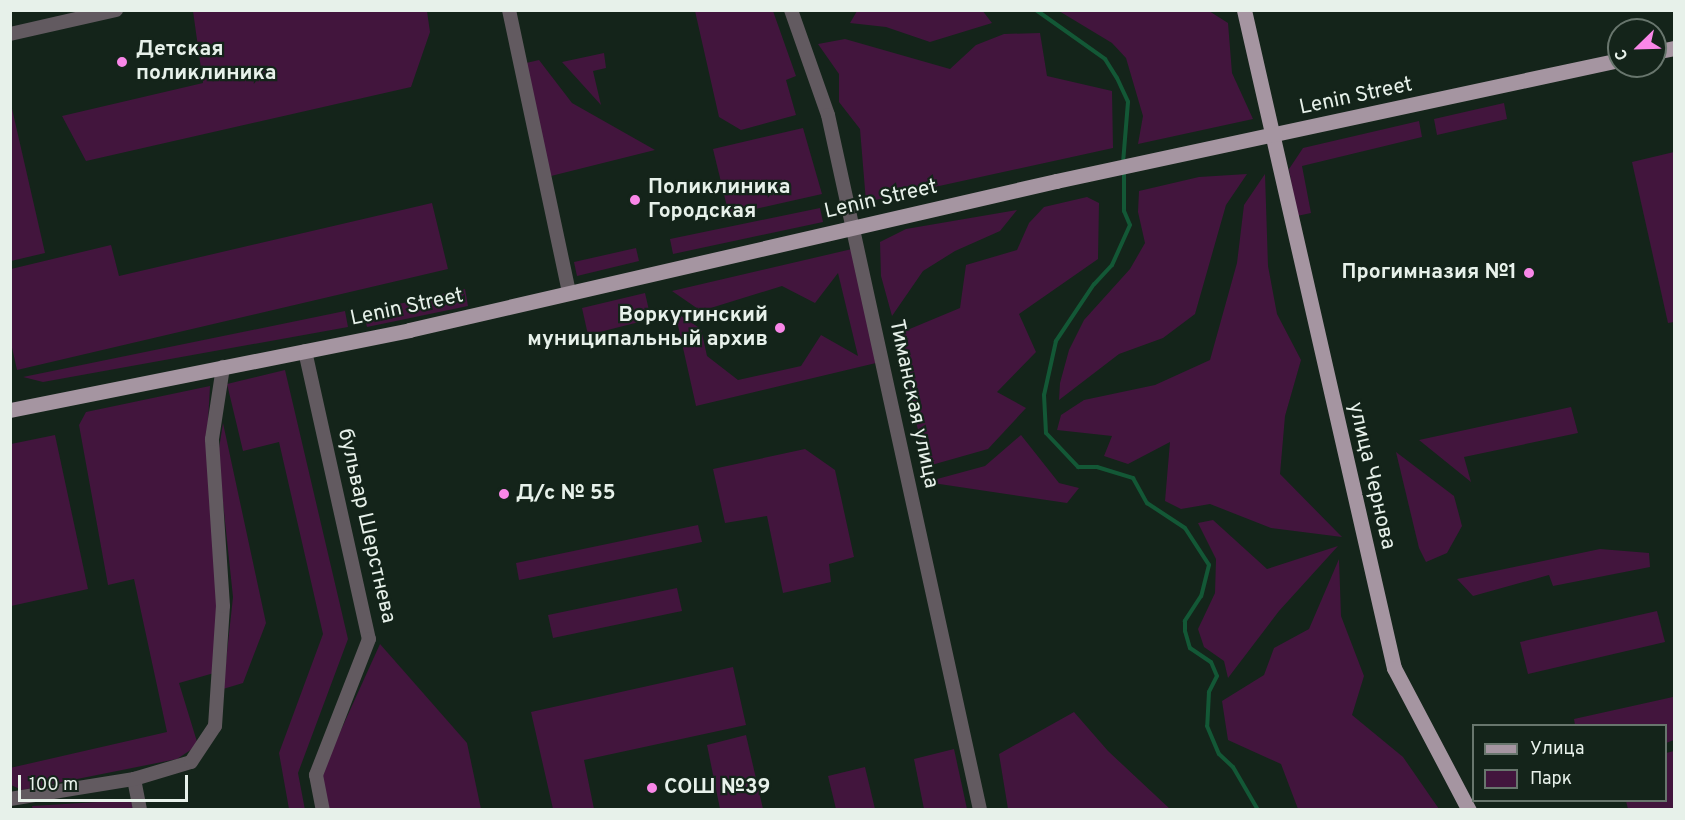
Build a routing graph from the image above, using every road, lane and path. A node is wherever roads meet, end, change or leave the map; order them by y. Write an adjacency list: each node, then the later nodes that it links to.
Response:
1 (116, 10): 5 (street)
2 (508, 10): 9 (street)
3 (791, 10): 8 (street, Тиманская улица)
4 (1244, 10): 7 (main road, улица Чернова)
5 (10, 34)
6 (1607, 63): 7 (main road, Lenin Street)
7 (1272, 136): 8 (main road, Lenin Street); 18 (main road, улица Чернова)
8 (853, 228): 9 (main road, Lenin Street); 17 (street, Тиманская улица)
9 (569, 293): 10 (main road, Lenin Street)
10 (305, 351): 11 (main road, Lenin Street); 16 (street, бульвар Шерстнева)
11 (222, 367): 12 (main road, Lenin Street); 13 (street)
12 (10, 410)
13 (134, 779): 14 (street); 15 (street)
14 (10, 800)
15 (140, 810)
16 (323, 810)
17 (980, 810)
18 (1468, 810)

